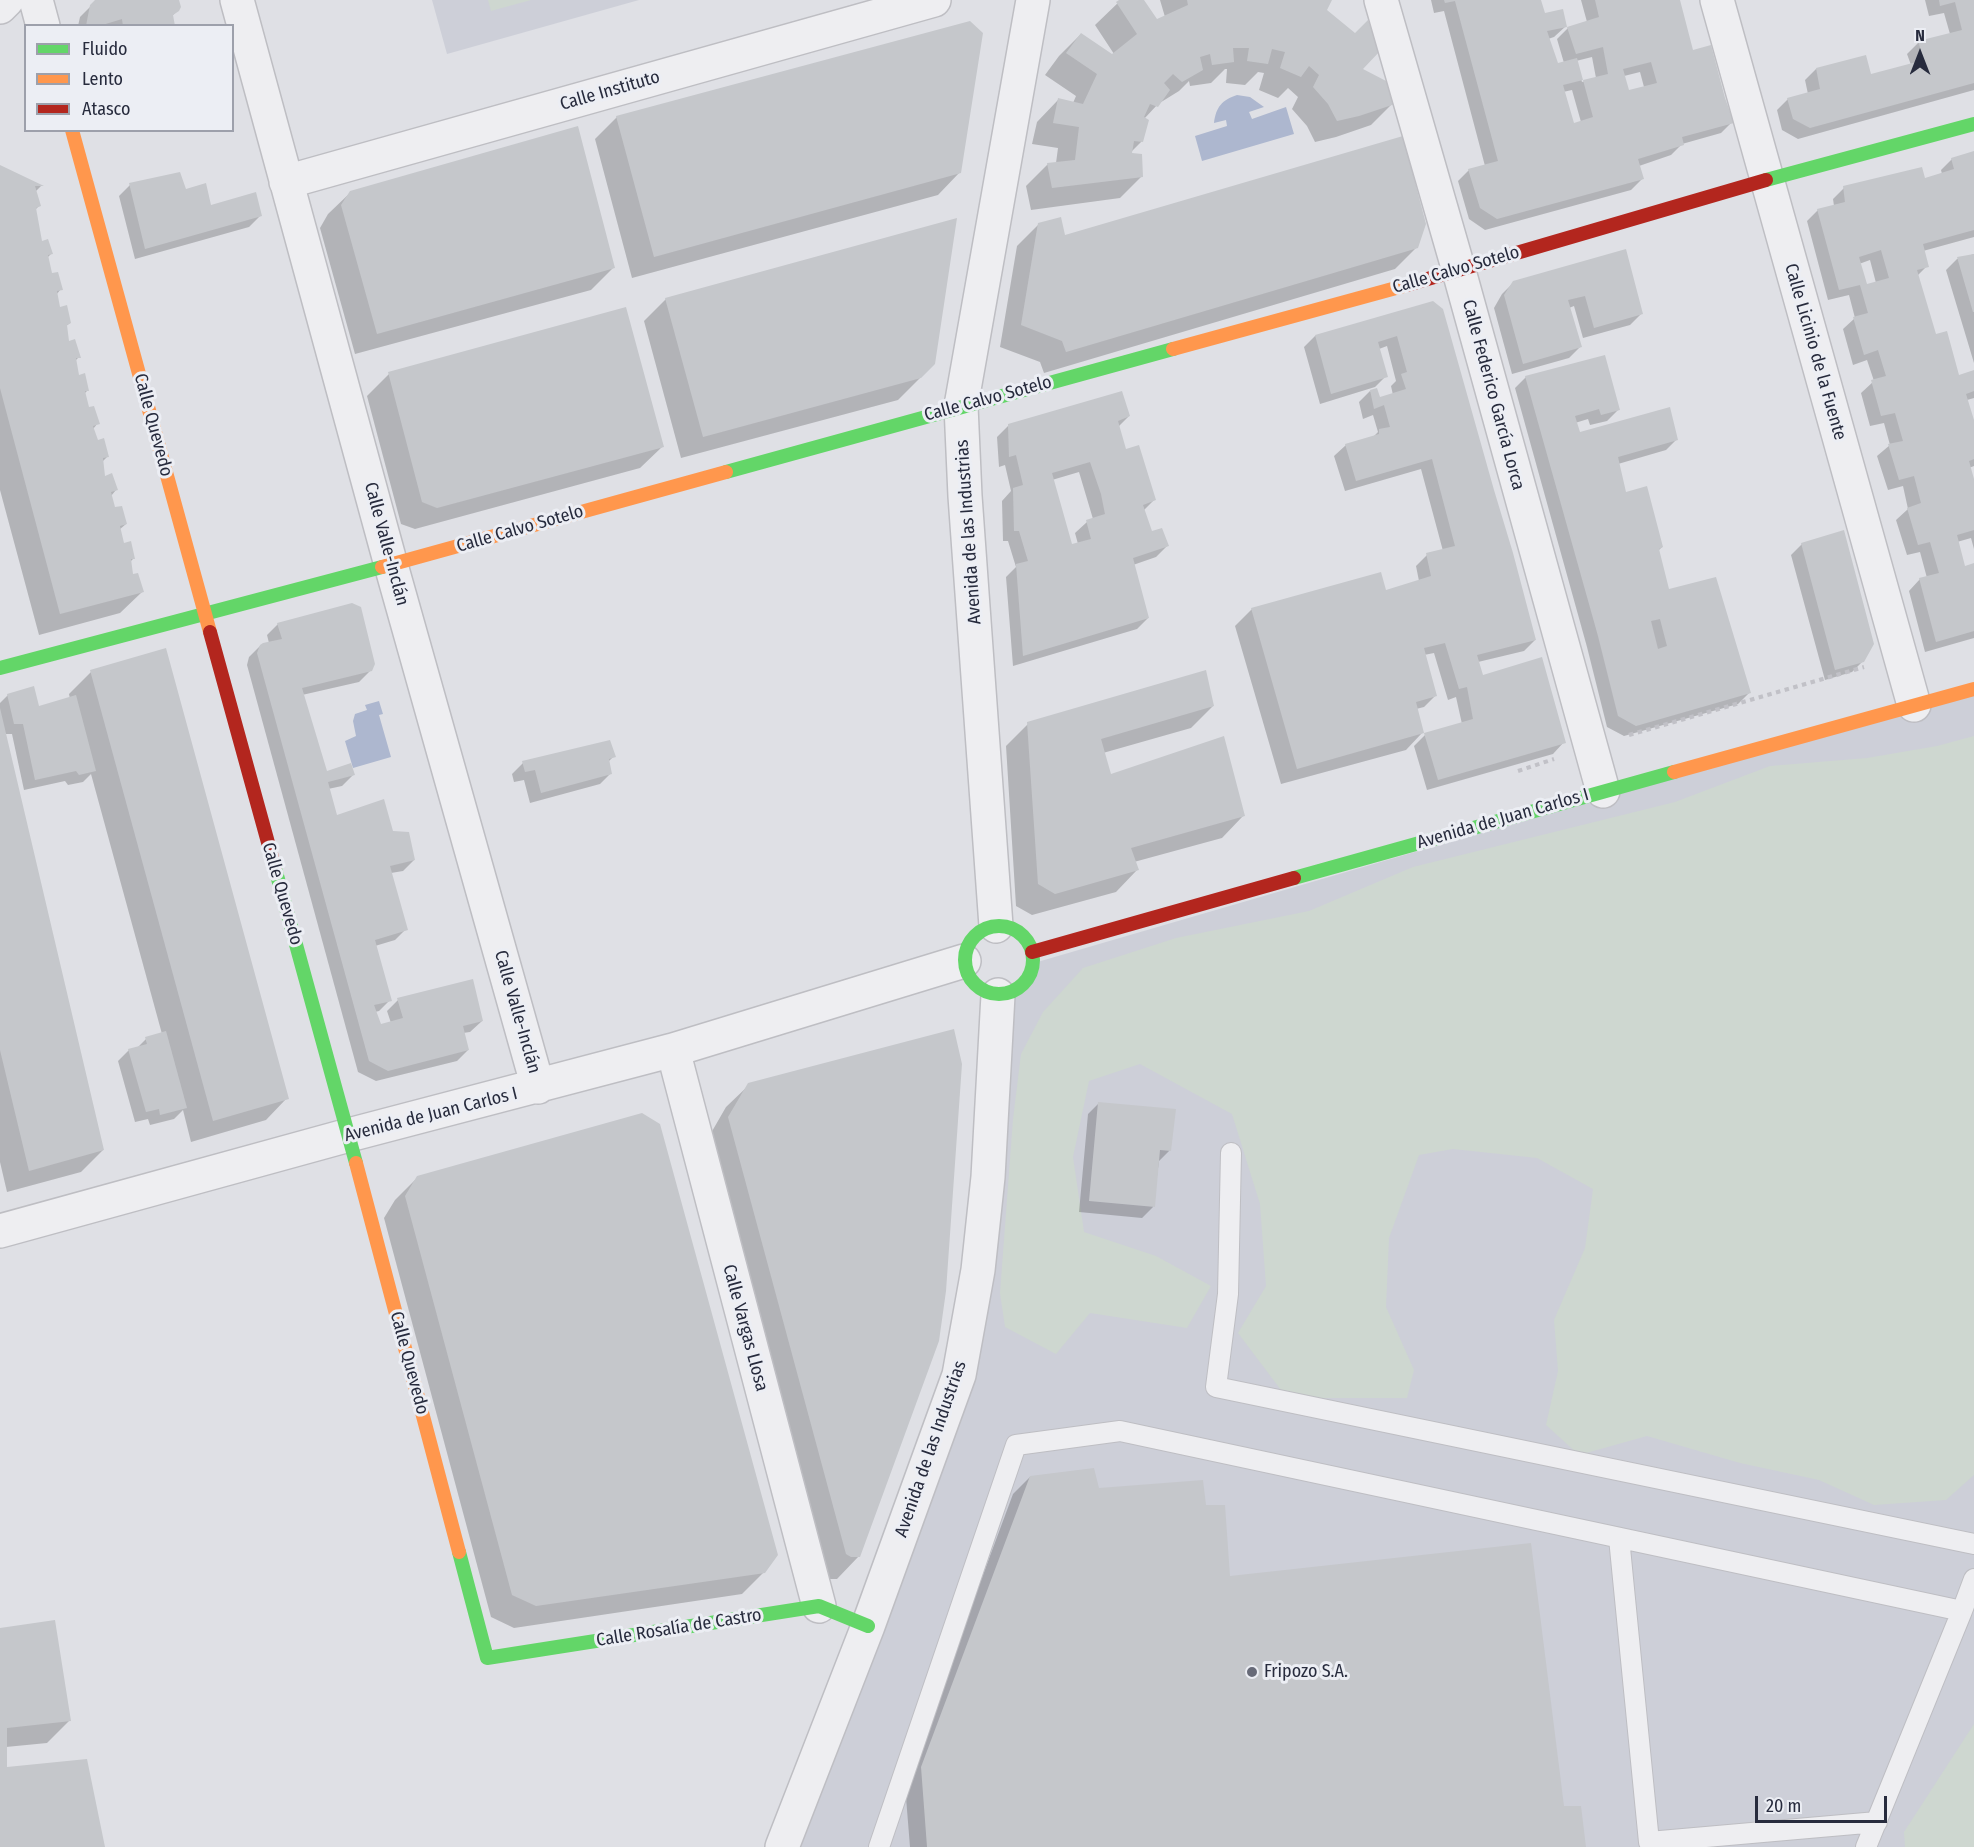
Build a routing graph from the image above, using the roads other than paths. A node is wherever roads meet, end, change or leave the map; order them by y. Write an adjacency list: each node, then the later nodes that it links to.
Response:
1 (7, 0): 8 (street)
2 (36, 0): 9 (street)
3 (237, 0): 13 (street, Calle Valle-Inclán)
4 (934, 0): 13 (street, Calle Instituto)
5 (1033, 0): 15 (street, Avenida de las Industrias)
6 (1382, 0): 14 (street, Calle Federico García Lorca)
7 (1717, 0): 12 (street, Calle Licinio de la Fuente)
8 (0, 7)
9 (42, 24)
10 (1974, 124): 12 (street, Calle Calvo Sotelo)
11 (73, 132): 17 (street, Calle Quevedo)
12 (1767, 180): 14 (street, Calle Calvo Sotelo); 20 (street, Calle Licinio de la Fuente)
13 (286, 182): 16 (street, Calle Valle-Inclán)
14 (1459, 270): 15 (street, Calle Calvo Sotelo); 21 (street, Calle Federico García Lorca)
15 (961, 406): 16 (street, Calle Calvo Sotelo); 22 (street, Avenida de las Industrias)
16 (391, 565): 17 (street, Calle Calvo Sotelo); 27 (street, Calle Valle-Inclán)
17 (204, 613): 18 (street, Calle Calvo Sotelo); 28 (street, Calle Quevedo)
18 (0, 668)
19 (1974, 689): 20 (street, Avenida de Juan Carlos I)
20 (1914, 705): 21 (street, Avenida de Juan Carlos I)
21 (1603, 791): 23 (street, Avenida de Juan Carlos I)
22 (996, 926): 23 (street); 24 (street)
23 (1032, 952): 25 (street)
24 (964, 961): 25 (street); 26 (street, Avenida de Juan Carlos I)
25 (998, 995): 36 (street, Avenida de las Industrias)
26 (673, 1050): 27 (street, Avenida de Juan Carlos I); 34 (street, Calle Vargas Llosa)
27 (538, 1087): 28 (street, Avenida de Juan Carlos I)
28 (349, 1136): 30 (street, Avenida de Juan Carlos I); 37 (street, Calle Quevedo)
29 (1231, 1153): 32 (lane)
30 (0, 1231)
31 (1619, 1538): 35 (lane); 38 (lane); 40 (lane)
32 (1974, 1544)
33 (1974, 1579): 35 (lane)
34 (819, 1606): 36 (street); 37 (street, Calle Rosalía de Castro)
35 (1962, 1611): 38 (lane)
36 (868, 1626): 39 (street, Avenida de las Industrias)
37 (487, 1658)
38 (1876, 1822): 41 (lane)
39 (782, 1847)
40 (879, 1847)
41 (1866, 1847)

